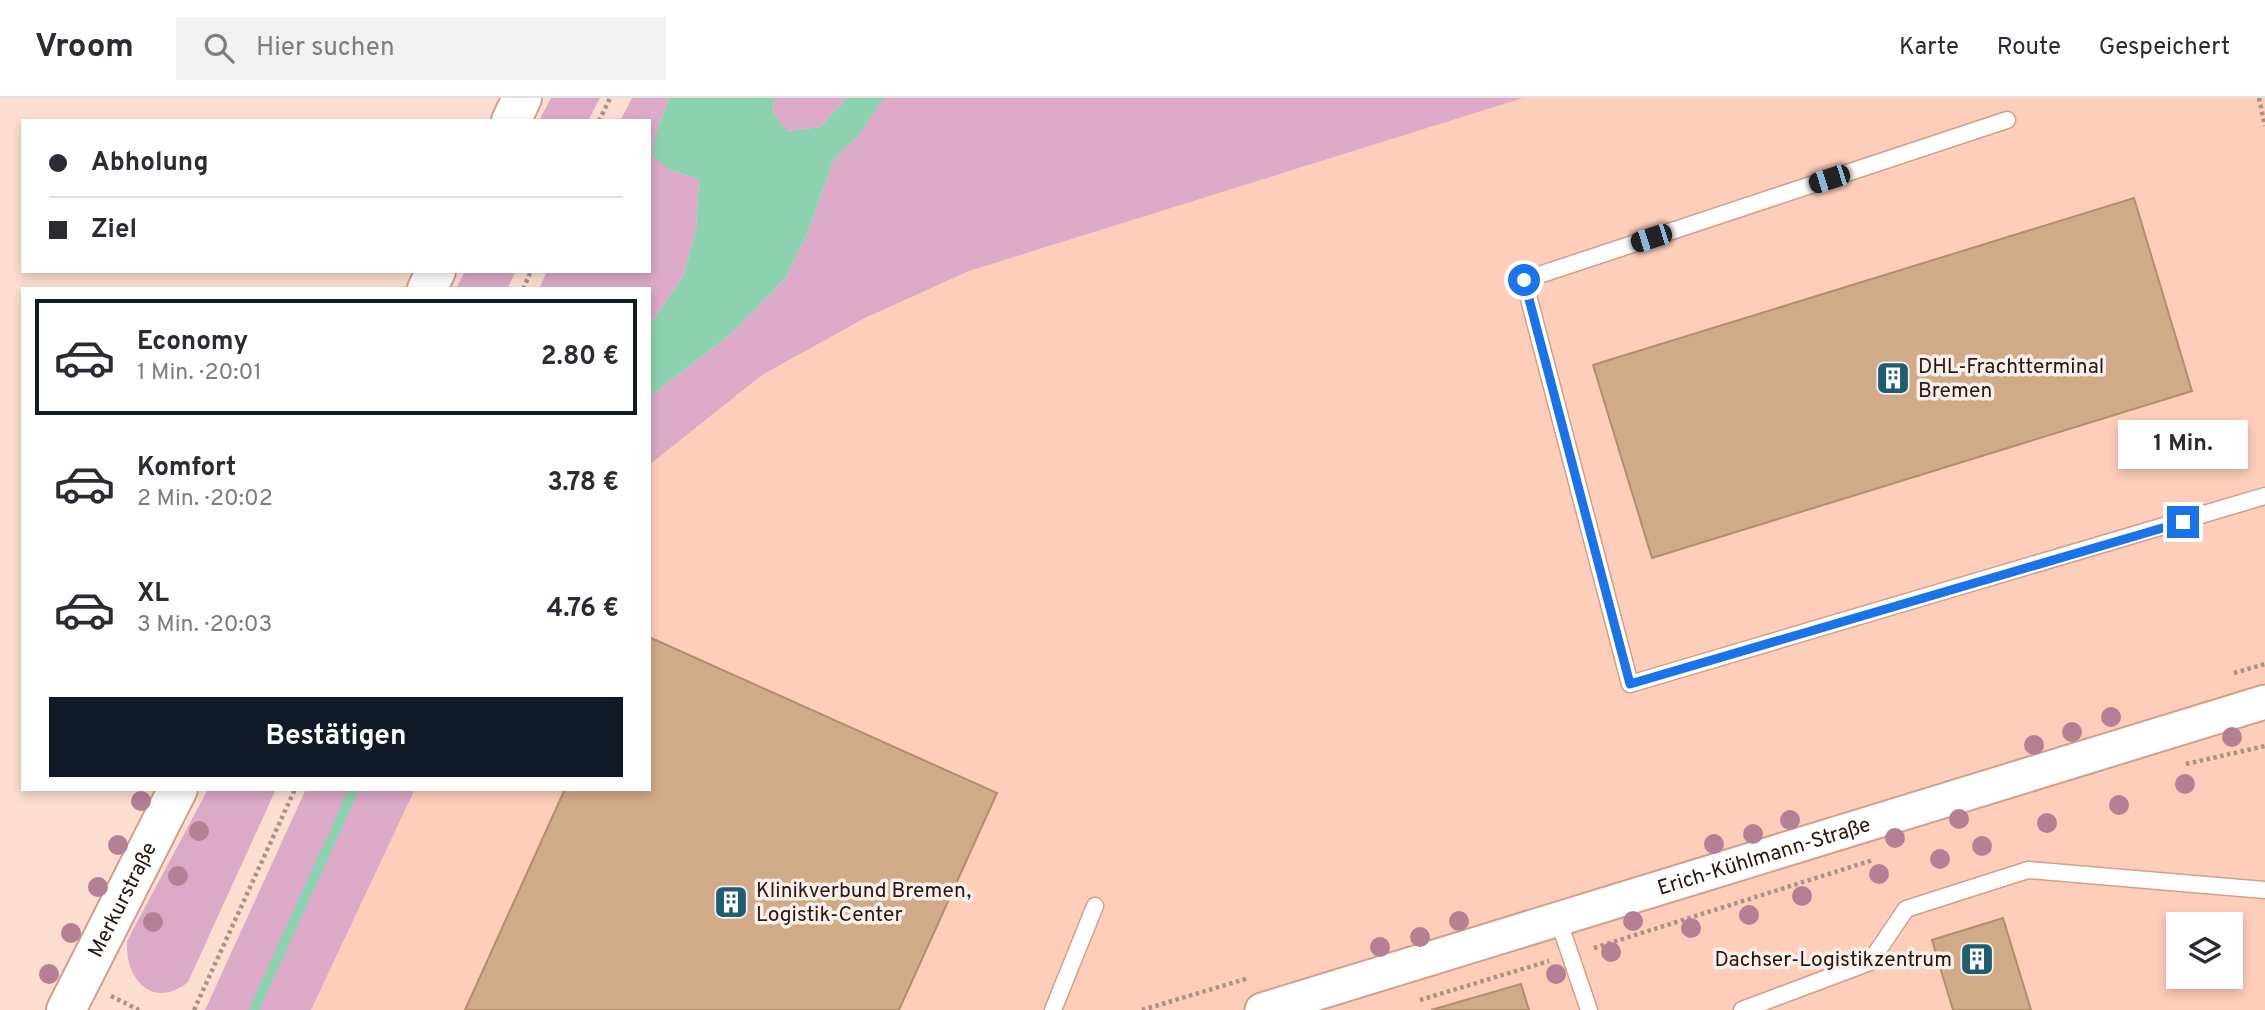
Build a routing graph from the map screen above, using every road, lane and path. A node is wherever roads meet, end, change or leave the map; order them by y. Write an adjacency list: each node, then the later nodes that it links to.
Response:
1 (522, 98): 4 (street)
2 (610, 98): 5 (path)
3 (2259, 98): 7 (path)
4 (512, 119)
5 (600, 119)
6 (2007, 120): 8 (lane)
7 (2265, 126)
8 (2265, 496)
9 (2265, 702): 17 (street, Erich-Kühlmann-Straße)
10 (2265, 746): 11 (path)
11 (2178, 766)
12 (177, 791): 20 (street, Merkurstraße)
13 (294, 791): 21 (path)
14 (1884, 857): 18 (path)
15 (2265, 890): 25 (lane)
16 (1096, 906): 22 (lane)
17 (1558, 919): 18 (lane); 23 (street, Erich-Kühlmann-Straße)
18 (1571, 955): 19 (path); 24 (lane)
19 (1412, 1002)
20 (66, 1010)
21 (194, 1010)
22 (1053, 1010)
23 (1262, 1010)
24 (1589, 1010)
25 (1742, 1010)

